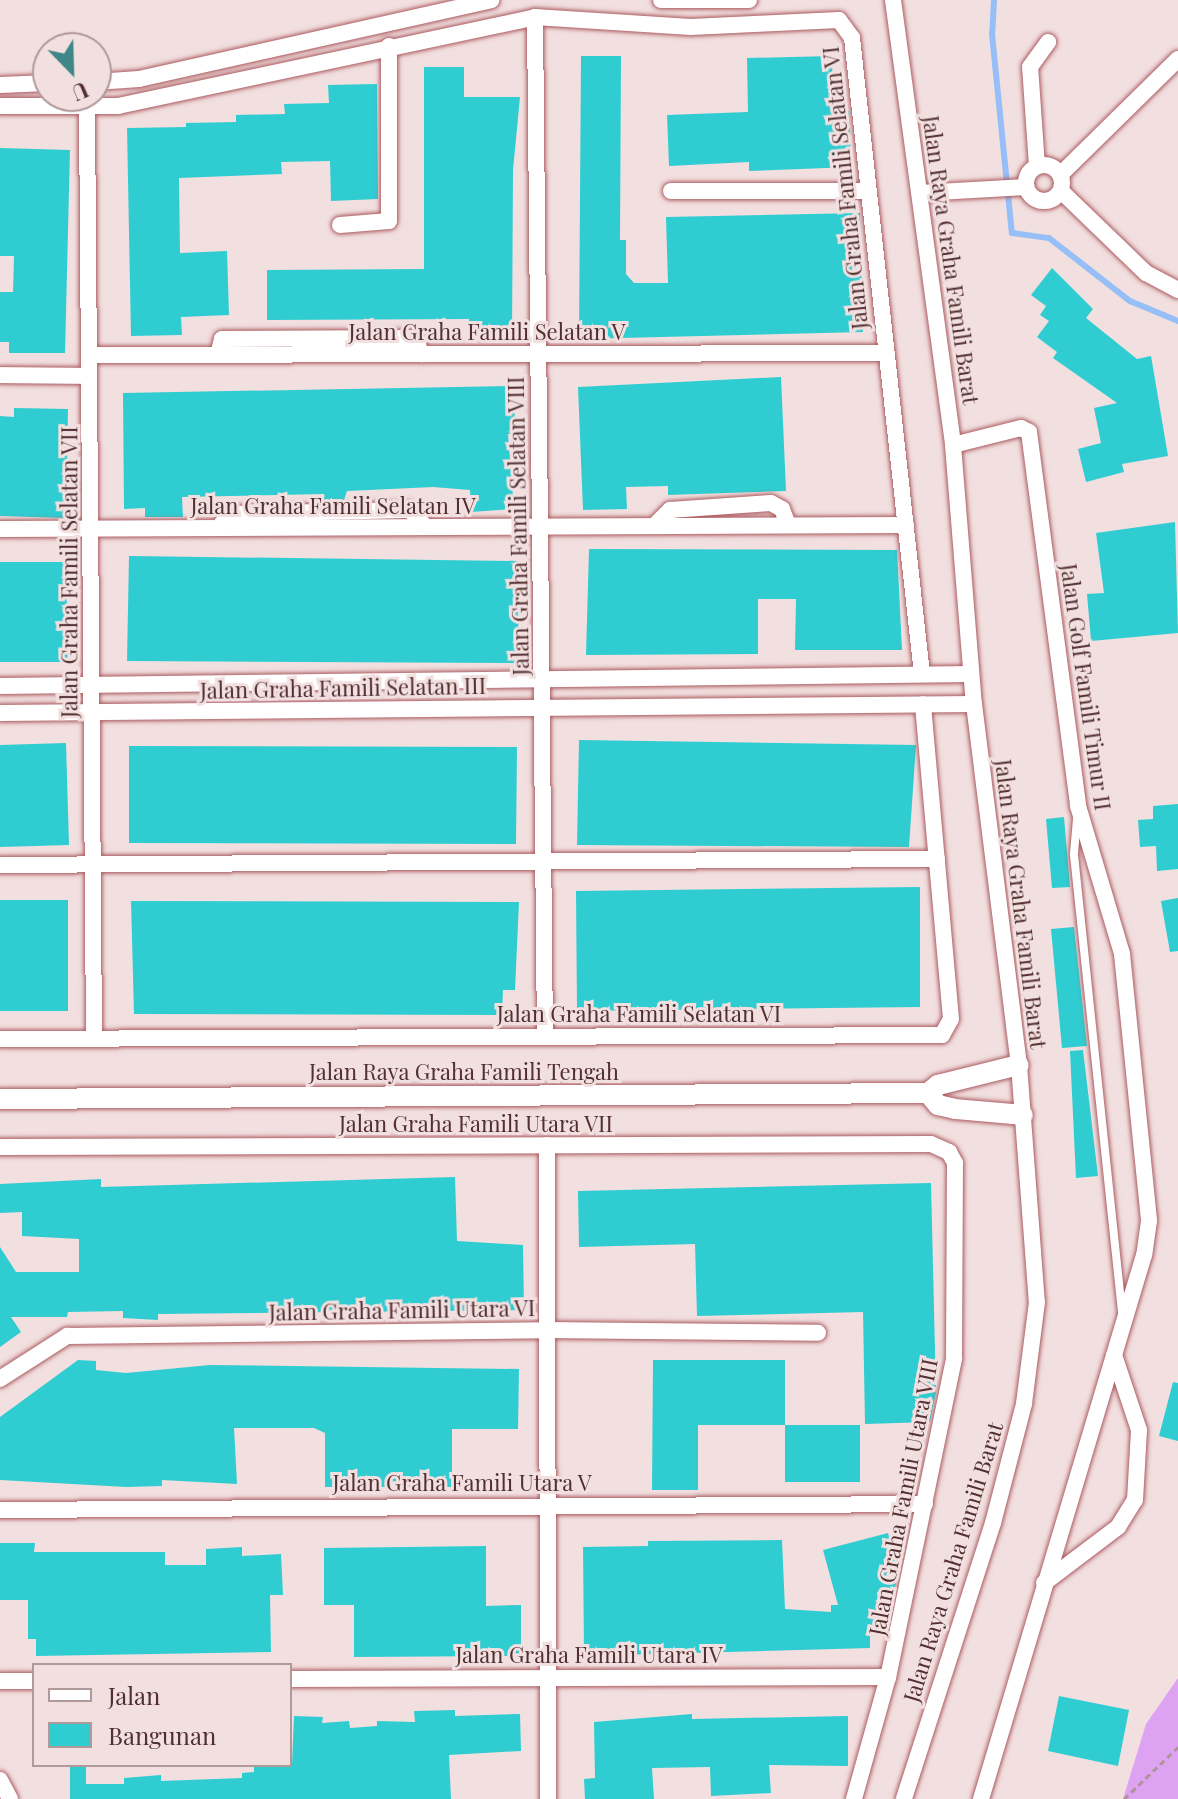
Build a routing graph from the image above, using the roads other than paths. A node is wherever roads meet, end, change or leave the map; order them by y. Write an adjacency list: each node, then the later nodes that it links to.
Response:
1 (491, 0): 9 (street)
2 (661, 0): 3 (street)
3 (749, 0)
4 (893, 0): 21 (street, Jalan Raya Graha Famili Barat)
5 (535, 17): 7 (street, Jalan Graha Famili Selatan VI); 20 (street, Jalan Graha Famili Selatan VI); 25 (street, Jalan Graha Famili Selatan VIII)
6 (1048, 42): 16 (street)
7 (389, 46): 14 (street, Jalan Graha Famili Selatan VI); 22 (street)
8 (1178, 59): 17 (street)
9 (112, 81)
10 (32, 84): 11 (street)
11 (0, 85)
12 (0, 106): 13 (street, Jalan Graha Famili Selatan VI)
13 (32, 106)
14 (112, 106)
15 (87, 112): 26 (street, Jalan Graha Famili Selatan VII)
16 (1037, 166): 17 (street); 18 (street)
17 (1061, 182): 18 (street); 23 (street)
18 (1023, 187): 21 (street)
19 (671, 191): 20 (street)
20 (867, 191): 24 (street, Jalan Graha Famili Selatan VI)
21 (920, 193): 29 (street, Jalan Raya Graha Famili Barat)
22 (340, 225)
23 (1178, 290)
24 (885, 353): 25 (street, Jalan Graha Famili Selatan V); 30 (street, Jalan Graha Famili Selatan VI)
25 (538, 354): 26 (street, Jalan Graha Famili Selatan V); 31 (street, Jalan Graha Famili Selatan VIII)
26 (89, 355): 28 (street, Jalan Graha Famili Selatan VII)
27 (0, 375): 28 (street)
28 (89, 376): 33 (street, Jalan Graha Famili Selatan VII)
29 (953, 445): 35 (street, Jalan Raya Graha Famili Barat); 44 (street, Jalan Golf Famili Timur II)
30 (906, 525): 31 (street, Jalan Graha Famili Selatan IV); 34 (street, Jalan Graha Famili Selatan VI)
31 (540, 526): 33 (street, Jalan Graha Famili Selatan IV); 36 (street, Jalan Graha Famili Selatan VIII)
32 (0, 529): 33 (street, Jalan Graha Famili Selatan IV)
33 (90, 529): 37 (street, Jalan Graha Famili Selatan VII)
34 (922, 674): 35 (street, Jalan Graha Famili Selatan III); 36 (street, Jalan Graha Famili Selatan III)
35 (971, 674): 40 (street, Jalan Raya Graha Famili Barat)
36 (541, 679): 37 (street, Jalan Graha Famili Selatan III); 41 (street, Jalan Graha Famili Selatan VIII)
37 (91, 684): 38 (street, Jalan Graha Famili Selatan III); 42 (street, Jalan Graha Famili Selatan VII)
38 (0, 686)
39 (923, 704): 40 (street, Jalan Graha Famili Selatan III); 41 (street, Jalan Graha Famili Selatan III); 45 (street, Jalan Graha Famili Selatan VI)
40 (974, 704): 52 (street, Jalan Raya Graha Famili Barat)
41 (542, 708): 42 (street, Jalan Graha Famili Selatan III); 46 (street, Jalan Graha Famili Selatan VIII)
42 (92, 712): 43 (street, Jalan Graha Famili Selatan III); 47 (street, Jalan Graha Famili Selatan VII)
43 (0, 713)
44 (1078, 806): 59 (lane); 59 (street, Jalan Golf Famili Timur II)
45 (937, 859): 46 (street); 49 (street, Jalan Graha Famili Selatan VI)
46 (543, 861): 47 (street); 49 (street, Jalan Graha Famili Selatan VIII)
47 (93, 864): 48 (street); 50 (street, Jalan Graha Famili Selatan VII)
48 (0, 865)
49 (545, 1035): 50 (street, Jalan Graha Famili Selatan VI)
50 (94, 1037): 51 (street, Jalan Graha Famili Selatan VI)
51 (0, 1039)
52 (1019, 1065): 53 (street, Jalan Raya Graha Famili Tengah); 55 (street, Jalan Raya Graha Famili Barat)
53 (928, 1093): 54 (street, Jalan Raya Graha Famili Tengah); 55 (street, Jalan Raya Graha Famili Tengah)
54 (0, 1099)
55 (1023, 1115): 77 (street, Jalan Raya Graha Famili Barat)
56 (547, 1145): 57 (street, Jalan Graha Famili Utara VII); 58 (street, Jalan Graha Famili Utara VII); 60 (street)
57 (0, 1147)
58 (949, 1152): 65 (street, Jalan Graha Famili Utara VIII)
59 (1123, 1324): 62 (street, Jalan Golf Famili Timur II)
60 (546, 1330): 61 (street, Jalan Graha Famili Utara VI); 63 (street, Jalan Graha Famili Utara VI); 64 (street)
61 (818, 1333)
62 (1114, 1355): 67 (street, Jalan Golf Famili Timur II); 67 (street)
63 (0, 1379)
64 (547, 1504): 65 (street, Jalan Graha Famili Utara V); 66 (street, Jalan Graha Famili Utara V); 68 (street)
65 (925, 1504): 69 (street, Jalan Graha Famili Utara VIII)
66 (0, 1510)
67 (1044, 1583): 78 (street, Jalan Golf Famili Timur II)
68 (547, 1677): 69 (street, Jalan Graha Famili Utara IV); 70 (street, Jalan Graha Famili Utara IV); 75 (street)
69 (888, 1677): 76 (street, Jalan Graha Famili Utara VIII)
70 (292, 1679)
71 (0, 1681): 72 (street)
72 (32, 1681)
73 (0, 1780): 74 (street)
74 (10, 1799)
75 (548, 1799)
76 (854, 1799)
77 (904, 1799)
78 (981, 1799)

